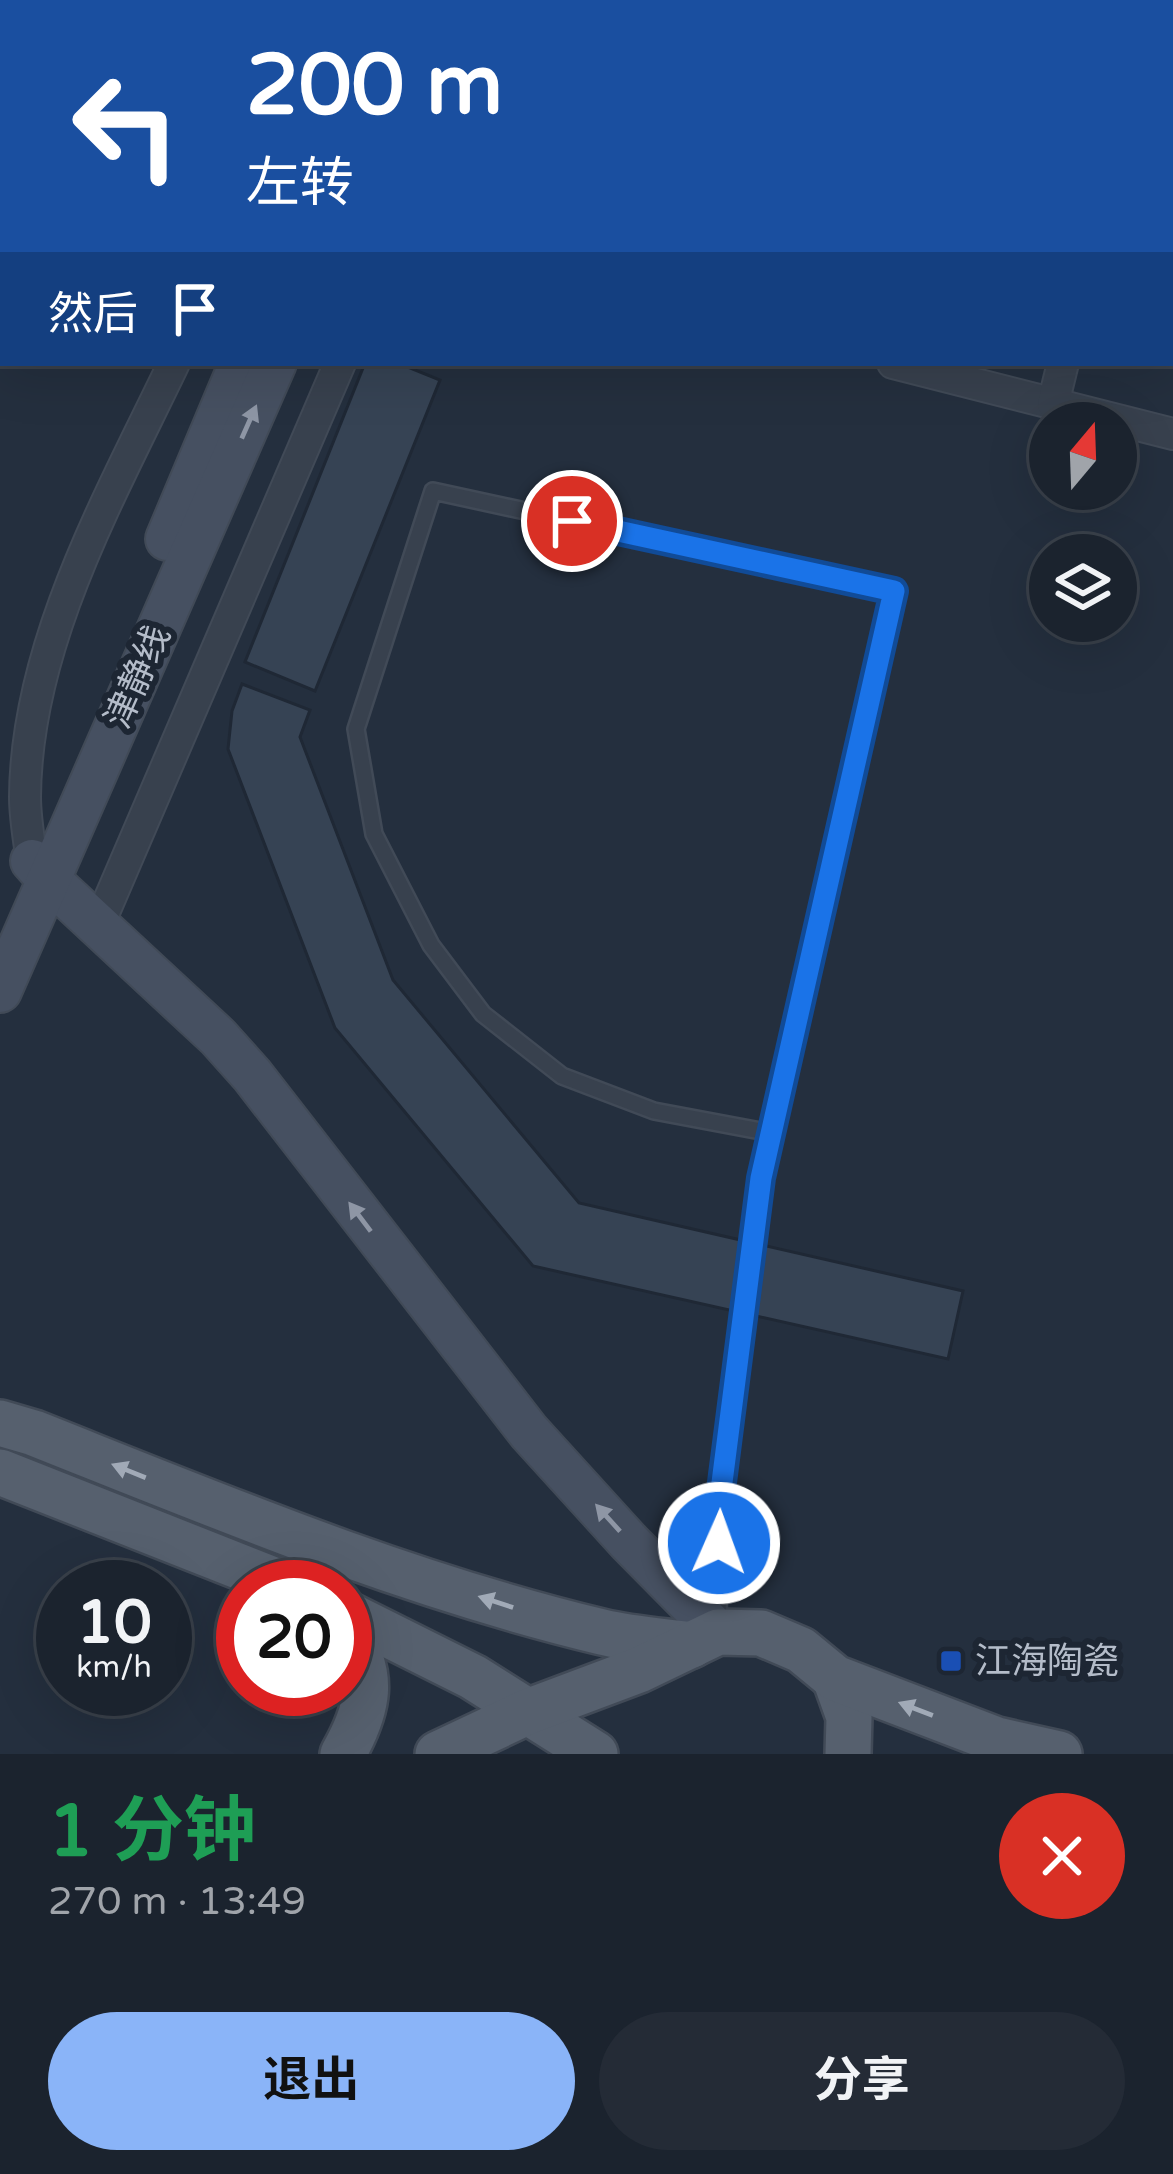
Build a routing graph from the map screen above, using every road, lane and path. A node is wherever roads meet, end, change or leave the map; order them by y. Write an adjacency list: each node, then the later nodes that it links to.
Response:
1 (174, 366): 11 (street)
2 (240, 366): 11 (main road, 津静线)
3 (274, 366): 11 (main road, 津静线, one-way to 3)
4 (339, 366): 12 (street)
5 (904, 366): 7 (street)
6 (1062, 366): 8 (street)
7 (1045, 402)
8 (1053, 402)
9 (1137, 425): 10 (street)
10 (1173, 434)
11 (41, 871): 12 (main road); 13 (main road, 津静线); 14 (main road, 津静线)
12 (98, 926): 20 (main road, one-way to 12)
13 (0, 932)
14 (0, 991)
15 (771, 1133): 15 (lane); 20 (lane)
16 (11, 1423): 20 (main road, one-way to 16)
17 (0, 1472): 18 (main road)
18 (223, 1560)
19 (372, 1626): 22 (main road)
20 (705, 1639): 21 (main road); 22 (main road)
21 (835, 1678): 24 (main road, one-way to 21); 28 (main road)
22 (527, 1712): 26 (main road); 27 (main road)
23 (361, 1716): 25 (main road)
24 (998, 1740): 29 (main road); 30 (main road)
25 (343, 1754)
26 (438, 1754)
27 (595, 1754)
28 (848, 1754)
29 (938, 1754)
30 (1059, 1754)

